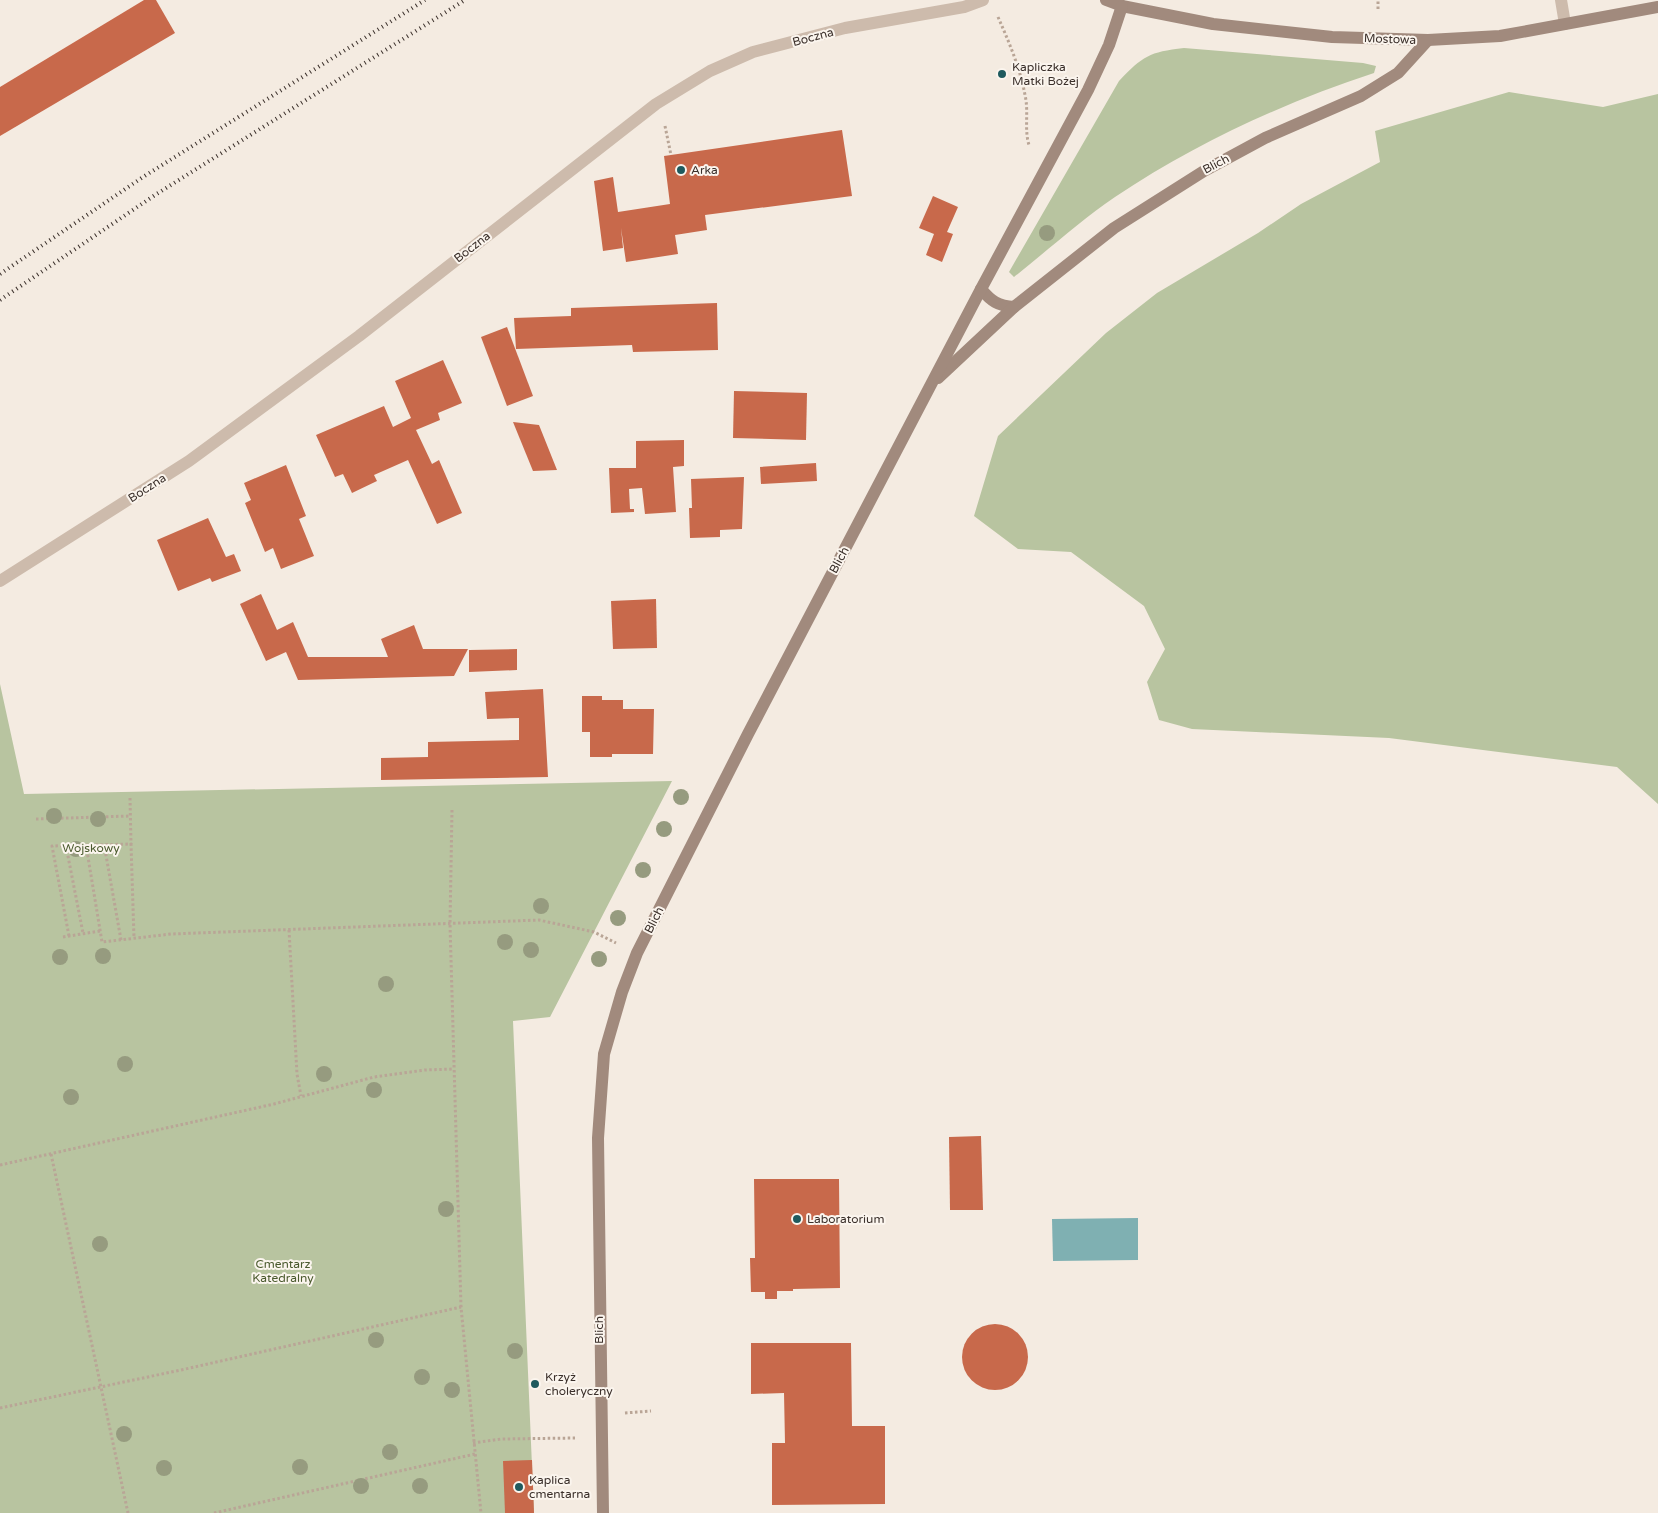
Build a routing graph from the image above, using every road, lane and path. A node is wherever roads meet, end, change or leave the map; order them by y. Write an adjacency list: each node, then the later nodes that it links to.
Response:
1 (983, 0): 15 (street, Boczna)
2 (1106, 0): 5 (street, Mostowa)
3 (1378, 0): 8 (path)
4 (1561, 0): 9 (street)
5 (1122, 6): 10 (street, Mostowa); 12 (street, Blich)
6 (1658, 7): 9 (street, Mostowa)
7 (995, 9): 11 (path)
8 (1378, 9)
9 (1565, 24): 10 (street, Mostowa)
10 (1428, 40): 13 (street, Blich)
11 (1030, 147)
12 (981, 289): 13 (street); 14 (street, Blich)
13 (1014, 307): 14 (street, Blich)
14 (931, 385): 48 (street, Blich)
15 (0, 582)
16 (130, 798): 18 (path)
17 (452, 810): 24 (path)
18 (130, 816): 19 (path); 21 (path)
19 (36, 819)
20 (104, 844): 21 (path); 22 (path); 31 (path)
21 (131, 844): 30 (path)
22 (86, 845): 23 (path); 26 (path)
23 (66, 846): 27 (path); 28 (path)
24 (450, 924): 25 (path); 32 (path); 33 (path)
25 (289, 930): 30 (path); 34 (path)
26 (100, 931): 27 (path); 31 (path)
27 (83, 933): 28 (path)
28 (69, 936): 29 (path)
29 (62, 937)
30 (134, 938): 31 (path)
31 (121, 940)
32 (616, 943)
33 (453, 1069): 34 (path); 37 (path)
34 (301, 1096): 35 (path)
35 (51, 1154): 36 (path); 38 (path)
36 (0, 1165)
37 (461, 1307): 38 (path); 43 (path)
38 (101, 1387): 39 (path); 45 (path)
39 (0, 1408)
40 (651, 1411): 41 (path)
41 (622, 1413)
42 (574, 1438): 43 (path)
43 (473, 1443): 44 (path)
44 (475, 1454): 46 (path); 47 (path)
45 (128, 1513)
46 (214, 1513)
47 (481, 1513)
48 (603, 1513)

